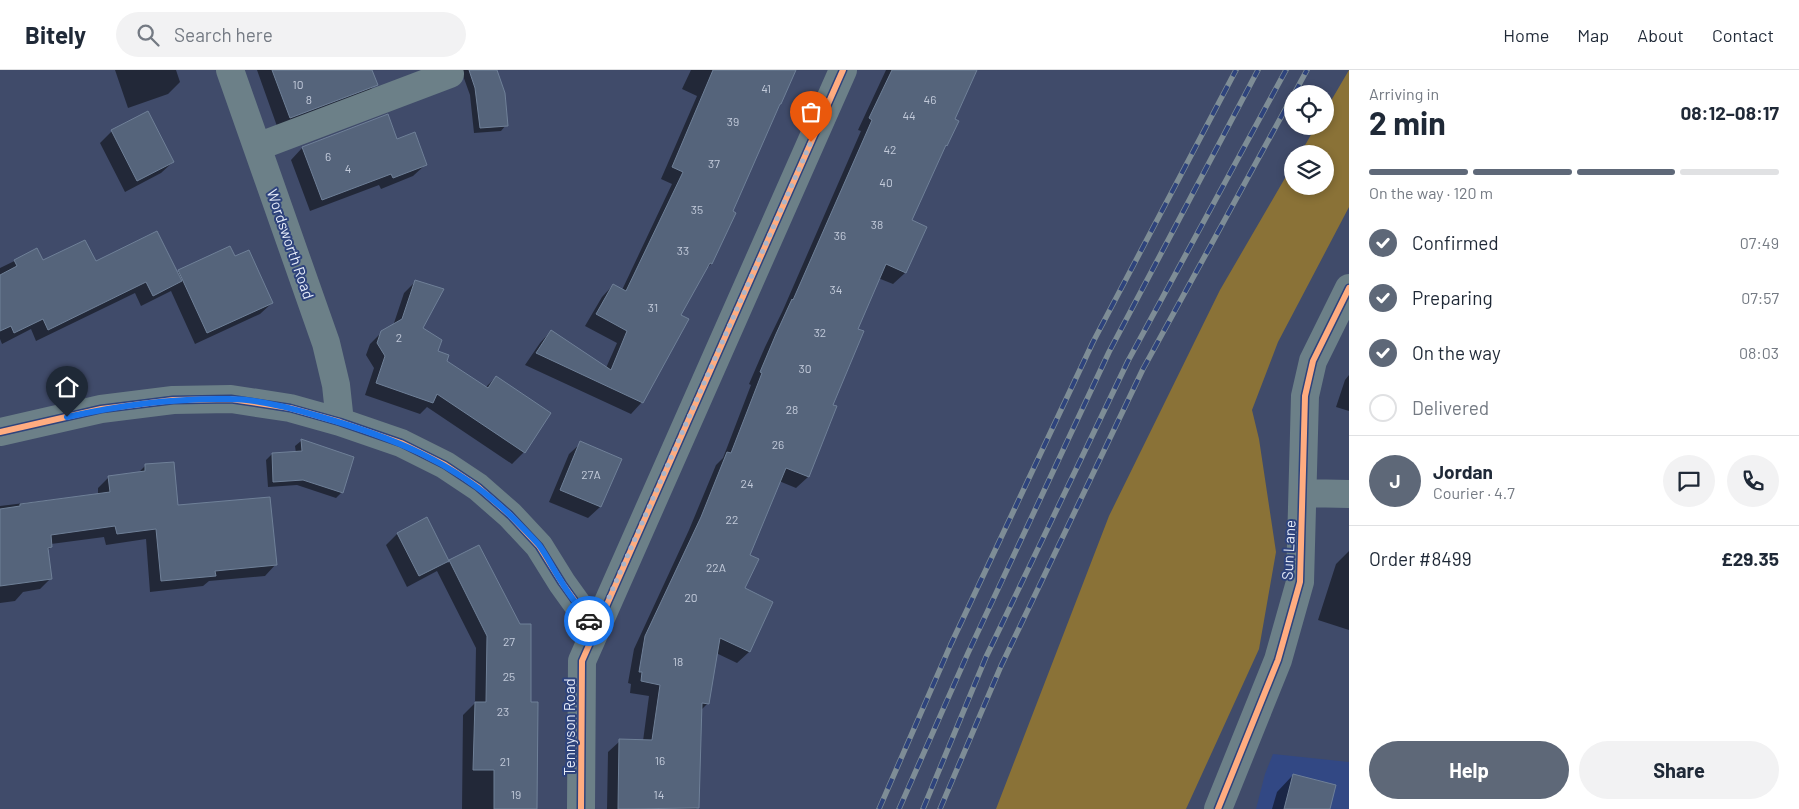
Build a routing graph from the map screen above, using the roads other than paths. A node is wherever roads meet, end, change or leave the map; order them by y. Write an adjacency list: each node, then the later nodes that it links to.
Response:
1 (230, 70): 4 (street, Wordsworth Road)
2 (843, 70): 10 (street, Tennyson Road)
3 (450, 74): 4 (street)
4 (257, 147): 6 (street, Wordsworth Road)
5 (1349, 288): 8 (street, Sun Lane)
6 (340, 422): 7 (street); 10 (street)
7 (0, 432)
8 (1303, 493): 9 (street); 12 (street, Sun Lane)
9 (1349, 494)
10 (595, 629): 11 (street, Tennyson Road)
11 (581, 809)
12 (1218, 809)

